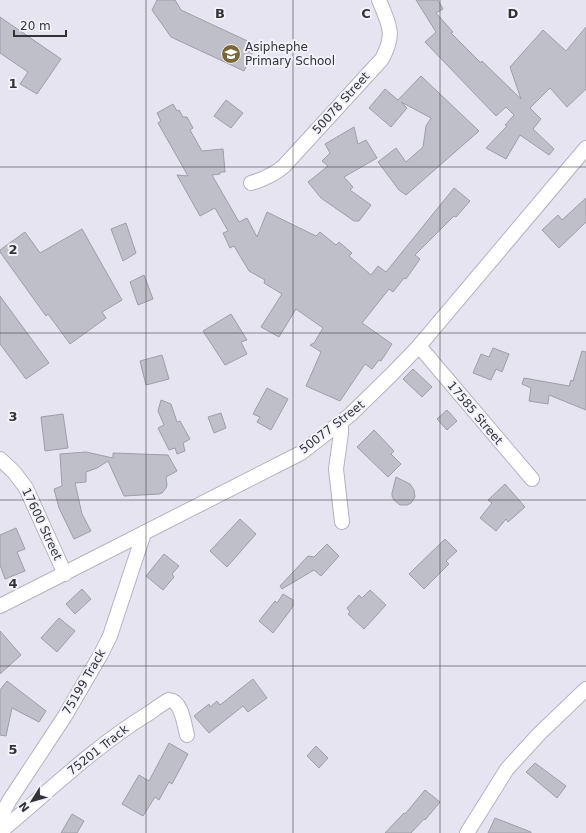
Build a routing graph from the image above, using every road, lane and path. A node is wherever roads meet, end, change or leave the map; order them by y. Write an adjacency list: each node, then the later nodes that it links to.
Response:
1 (379, 0): 3 (street, 50078 Street)
2 (586, 148): 4 (street, 50077 Street)
3 (251, 183)
4 (419, 346): 5 (street, 50077 Street); 7 (street, 17585 Street)
5 (341, 422): 8 (street); 9 (street, 50077 Street)
6 (0, 459): 10 (street, 17600 Street)
7 (532, 479)
8 (342, 522)
9 (144, 533): 10 (street, 50077 Street); 14 (street, 75199 Track)
10 (65, 574): 11 (street, 50077 Street)
11 (0, 606)
12 (586, 689): 16 (street)
13 (187, 735): 15 (street, 75201 Track)
14 (0, 818)
15 (0, 832)
16 (468, 833)

